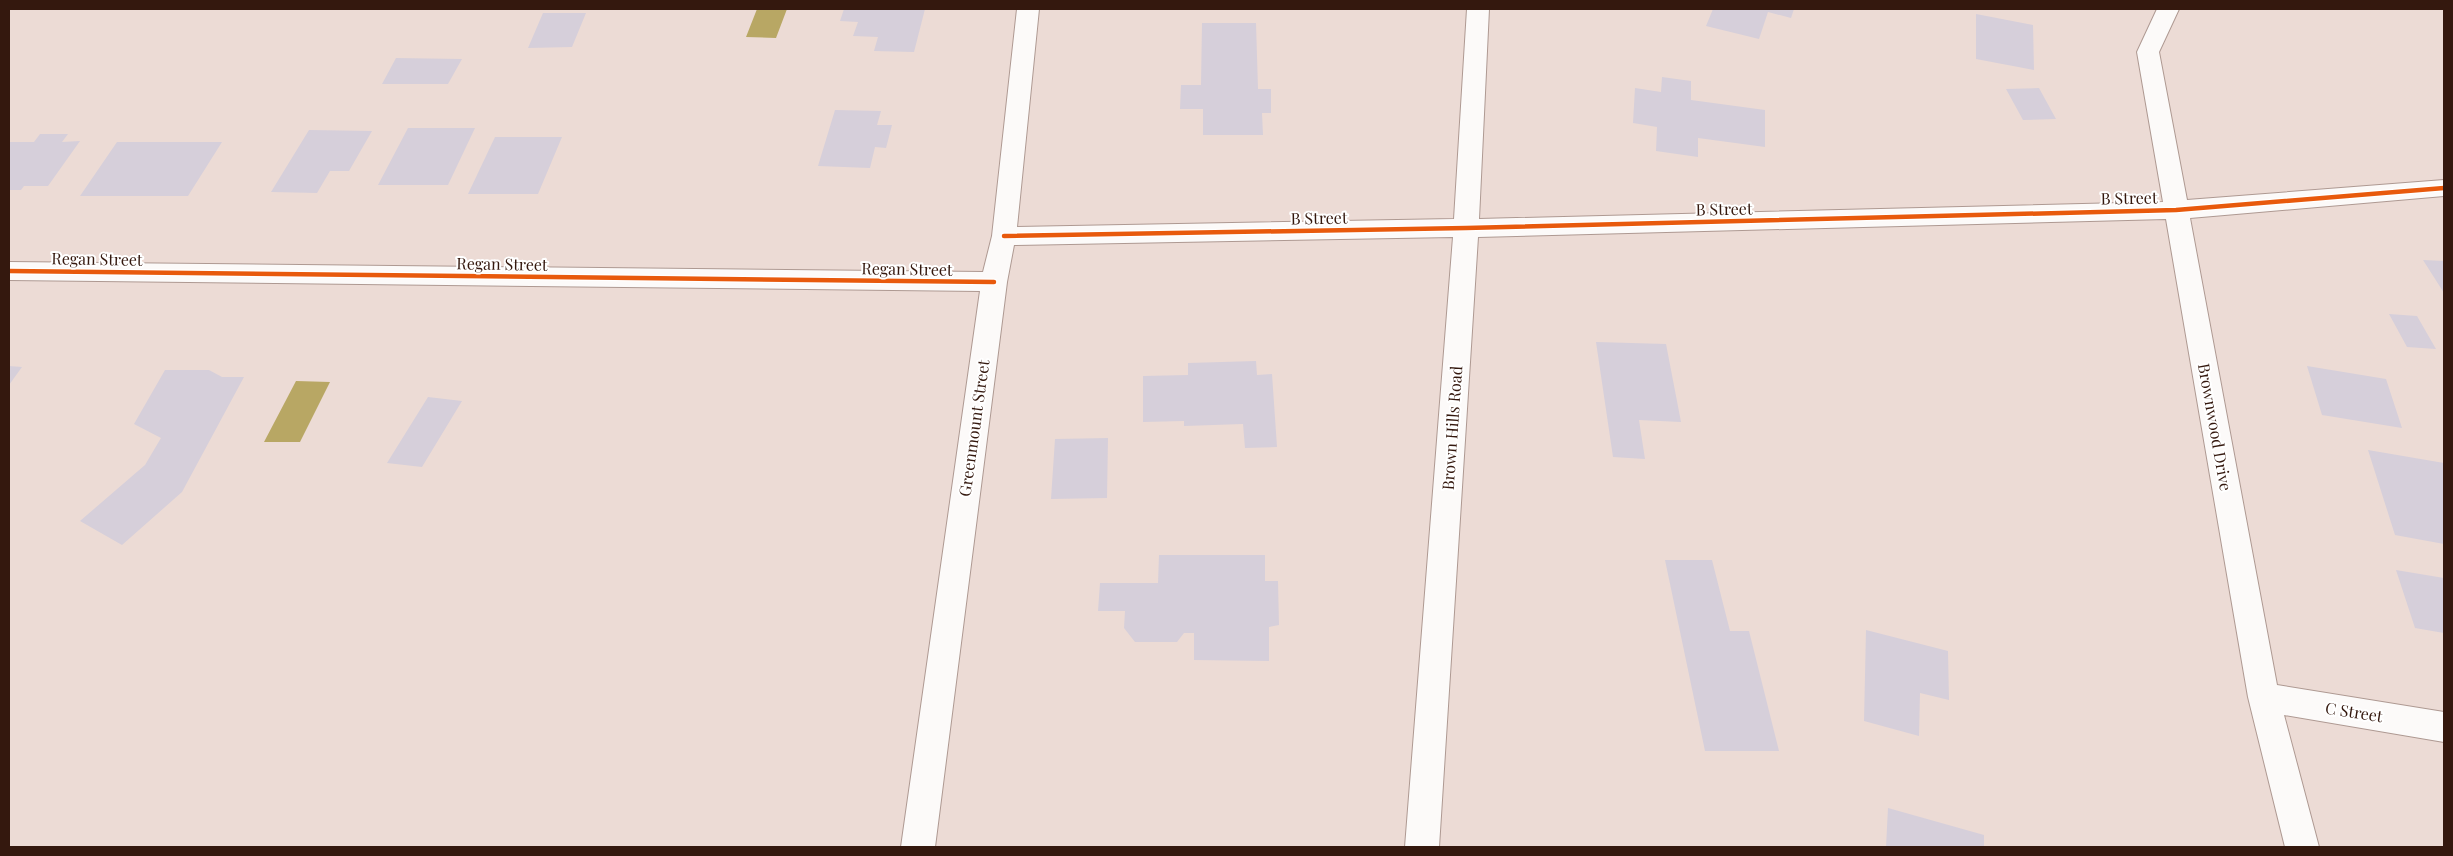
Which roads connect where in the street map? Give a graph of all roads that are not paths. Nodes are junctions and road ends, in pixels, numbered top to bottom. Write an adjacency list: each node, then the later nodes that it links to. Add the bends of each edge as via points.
1 (1028, 9): 7 (street, Greenmount Street)
2 (1478, 9): 6 (street, Brown Hills Road)
3 (2168, 9): 5 (street, Brownwood Drive, via 2148,52)
4 (2444, 188): 5 (street, B Street)
5 (2176, 210): 6 (street, B Street); 10 (street, Brownwood Drive)
6 (1466, 228): 7 (street, B Street); 13 (street, Brown Hills Road)
7 (1004, 236): 9 (street, Greenmount Street)
8 (9, 271): 9 (street, Regan Street)
9 (994, 282): 12 (street, Greenmount Street)
10 (2264, 697): 11 (street, C Street); 14 (street, Brownwood Drive)
11 (2444, 727)
12 (918, 847)
13 (1422, 847)
14 (2302, 847)

